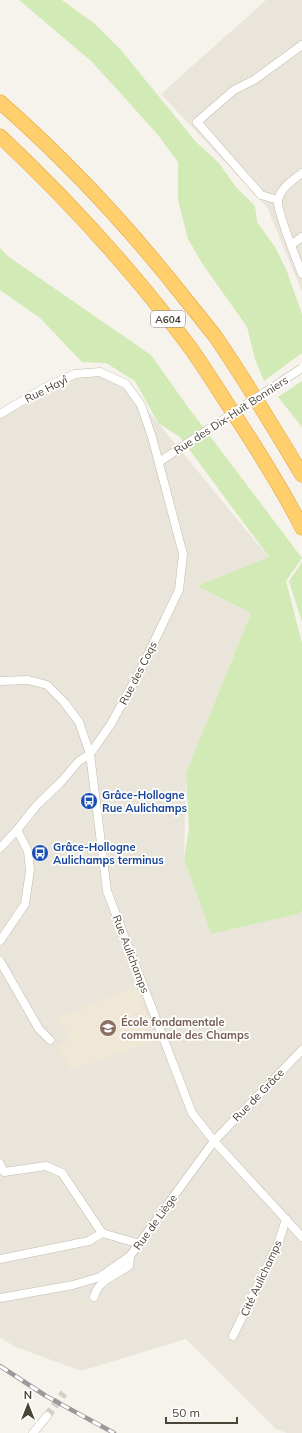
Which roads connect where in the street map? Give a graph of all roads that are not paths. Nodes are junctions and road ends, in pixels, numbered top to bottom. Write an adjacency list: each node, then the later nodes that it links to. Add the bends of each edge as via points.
1 (302, 45): 5 (street, via 254,80 234,90 197,122 261,195)
2 (0, 102): 12 (highway, A604, via 89,187 153,259 214,336)
3 (0, 136): 13 (highway, A604, via 71,205 133,274 192,351 246,433)
4 (302, 174): 5 (street, via 287,184)
5 (278, 200): 7 (street)
6 (302, 237): 7 (street)
7 (291, 245): 8 (street)
8 (302, 274)
9 (302, 368): 11 (street, Rue des Dix-Huit Bonniers, bridge)
10 (0, 414): 11 (street, Rue Hayî, via 44,388 75,374 100,372 126,384 141,405)
11 (159, 462): 15 (street, Rue des Coqs, via 183,554 179,590 141,669 111,724)
12 (302, 475)
13 (302, 528)
14 (0, 681): 15 (street, Rue Aulichamps, via 28,680 47,685 64,702 78,722)
15 (90, 754): 16 (street, Rue des Coqs, via 79,761 37,804); 22 (street, Rue Aulichamps, via 107,891 192,1113)
16 (17, 830): 17 (street, Rue des Coqs); 18 (street, via 28,851 30,870 26,904)
17 (0, 848)
18 (0, 941)
19 (0, 961): 20 (street, via 39,1029)
20 (50, 1040)
21 (302, 1050): 22 (street, Rue de Grâce)
22 (214, 1141): 25 (street); 28 (street, Rue de Liège)
23 (0, 1164): 24 (street)
24 (2, 1173): 26 (street, via 46,1166 62,1173)
25 (286, 1219): 27 (street); 33 (street, Cité Aulichamps, via 278,1244)
26 (102, 1233): 28 (street); 30 (street, via 89,1241)
27 (302, 1237)
28 (140, 1244): 29 (street, Rue de Liège)
29 (130, 1256): 31 (street, Rue de Liège, via 129,1266 102,1282); 32 (street, via 100,1276 73,1285)
30 (0, 1259)
31 (94, 1297)
32 (0, 1298)
33 (233, 1336)
34 (47, 1416): 35 (street)
35 (33, 1433)

